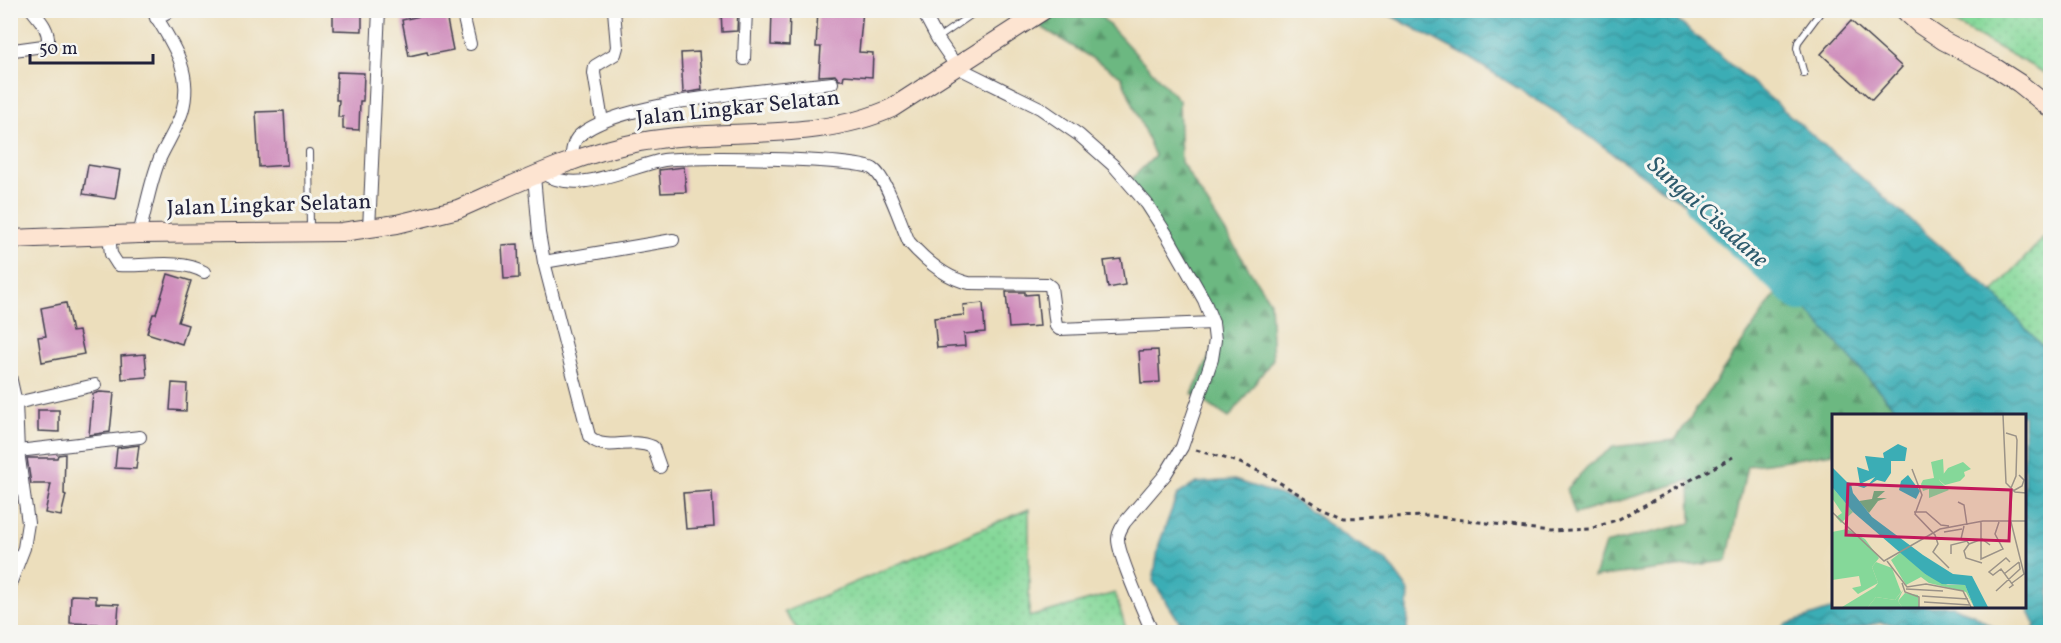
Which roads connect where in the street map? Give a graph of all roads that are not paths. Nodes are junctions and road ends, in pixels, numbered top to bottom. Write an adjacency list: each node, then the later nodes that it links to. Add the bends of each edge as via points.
1 (32, 10): 15 (street, via 42,22 48,42)
2 (172, 10): 12 (street)
3 (379, 10): 25 (street)
4 (462, 10): 14 (street)
5 (614, 10): 21 (street, via 615,54 595,66 594,74)
6 (746, 10): 16 (street)
7 (922, 10): 13 (street)
8 (978, 10): 13 (lane)
9 (1044, 10): 17 (main road, Jalan Lingkar Selatan)
10 (1822, 10): 18 (lane, via 1798,42)
11 (1904, 10): 20 (main road, via 1944,41 2019,83)
12 (154, 14): 27 (street, via 174,44 184,75 185,94 182,113 159,160)
13 (937, 38): 17 (street)
14 (470, 44)
15 (14, 50)
16 (744, 59)
17 (957, 67): 23 (main road, Jalan Lingkar Selatan, via 892,108 859,120 786,131 640,142); 33 (street, via 1040,108 1114,166 1147,204 1167,235)
18 (1804, 74)
19 (832, 83): 21 (street, via 670,103)
20 (2050, 108)
21 (602, 121): 23 (street, via 578,137)
22 (309, 153): 26 (lane)
23 (571, 160): 24 (main road, Jalan Lingkar Selatan)
24 (538, 174): 25 (main road, Jalan Lingkar Selatan, via 458,209); 31 (street, via 539,233); 33 (street, via 560,181 587,181 664,160 691,157 872,167 889,192 915,249 956,280 1047,284 1051,287 1059,329)
25 (369, 229): 26 (main road, Jalan Lingkar Selatan)
26 (310, 233): 27 (main road, Jalan Lingkar Selatan)
27 (139, 234): 28 (main road, Jalan Lingkar Selatan)
28 (109, 235): 29 (main road, Jalan Lingkar Selatan); 32 (street, via 111,254 118,265 184,265)
29 (10, 238)
30 (673, 240): 31 (street)
31 (544, 262): 39 (street, via 589,436 595,443 607,445 644,443 653,447)
32 (204, 272)
33 (1213, 323): 42 (street, via 1212,359 1182,447 1165,475 1120,530 1118,540)
34 (10, 376): 36 (street)
35 (95, 385): 36 (street)
36 (16, 403): 38 (street)
37 (140, 436): 38 (street)
38 (18, 451): 40 (street)
39 (660, 467)
40 (16, 488): 41 (street, via 27,523 24,548)
41 (10, 585)
42 (1152, 633)

